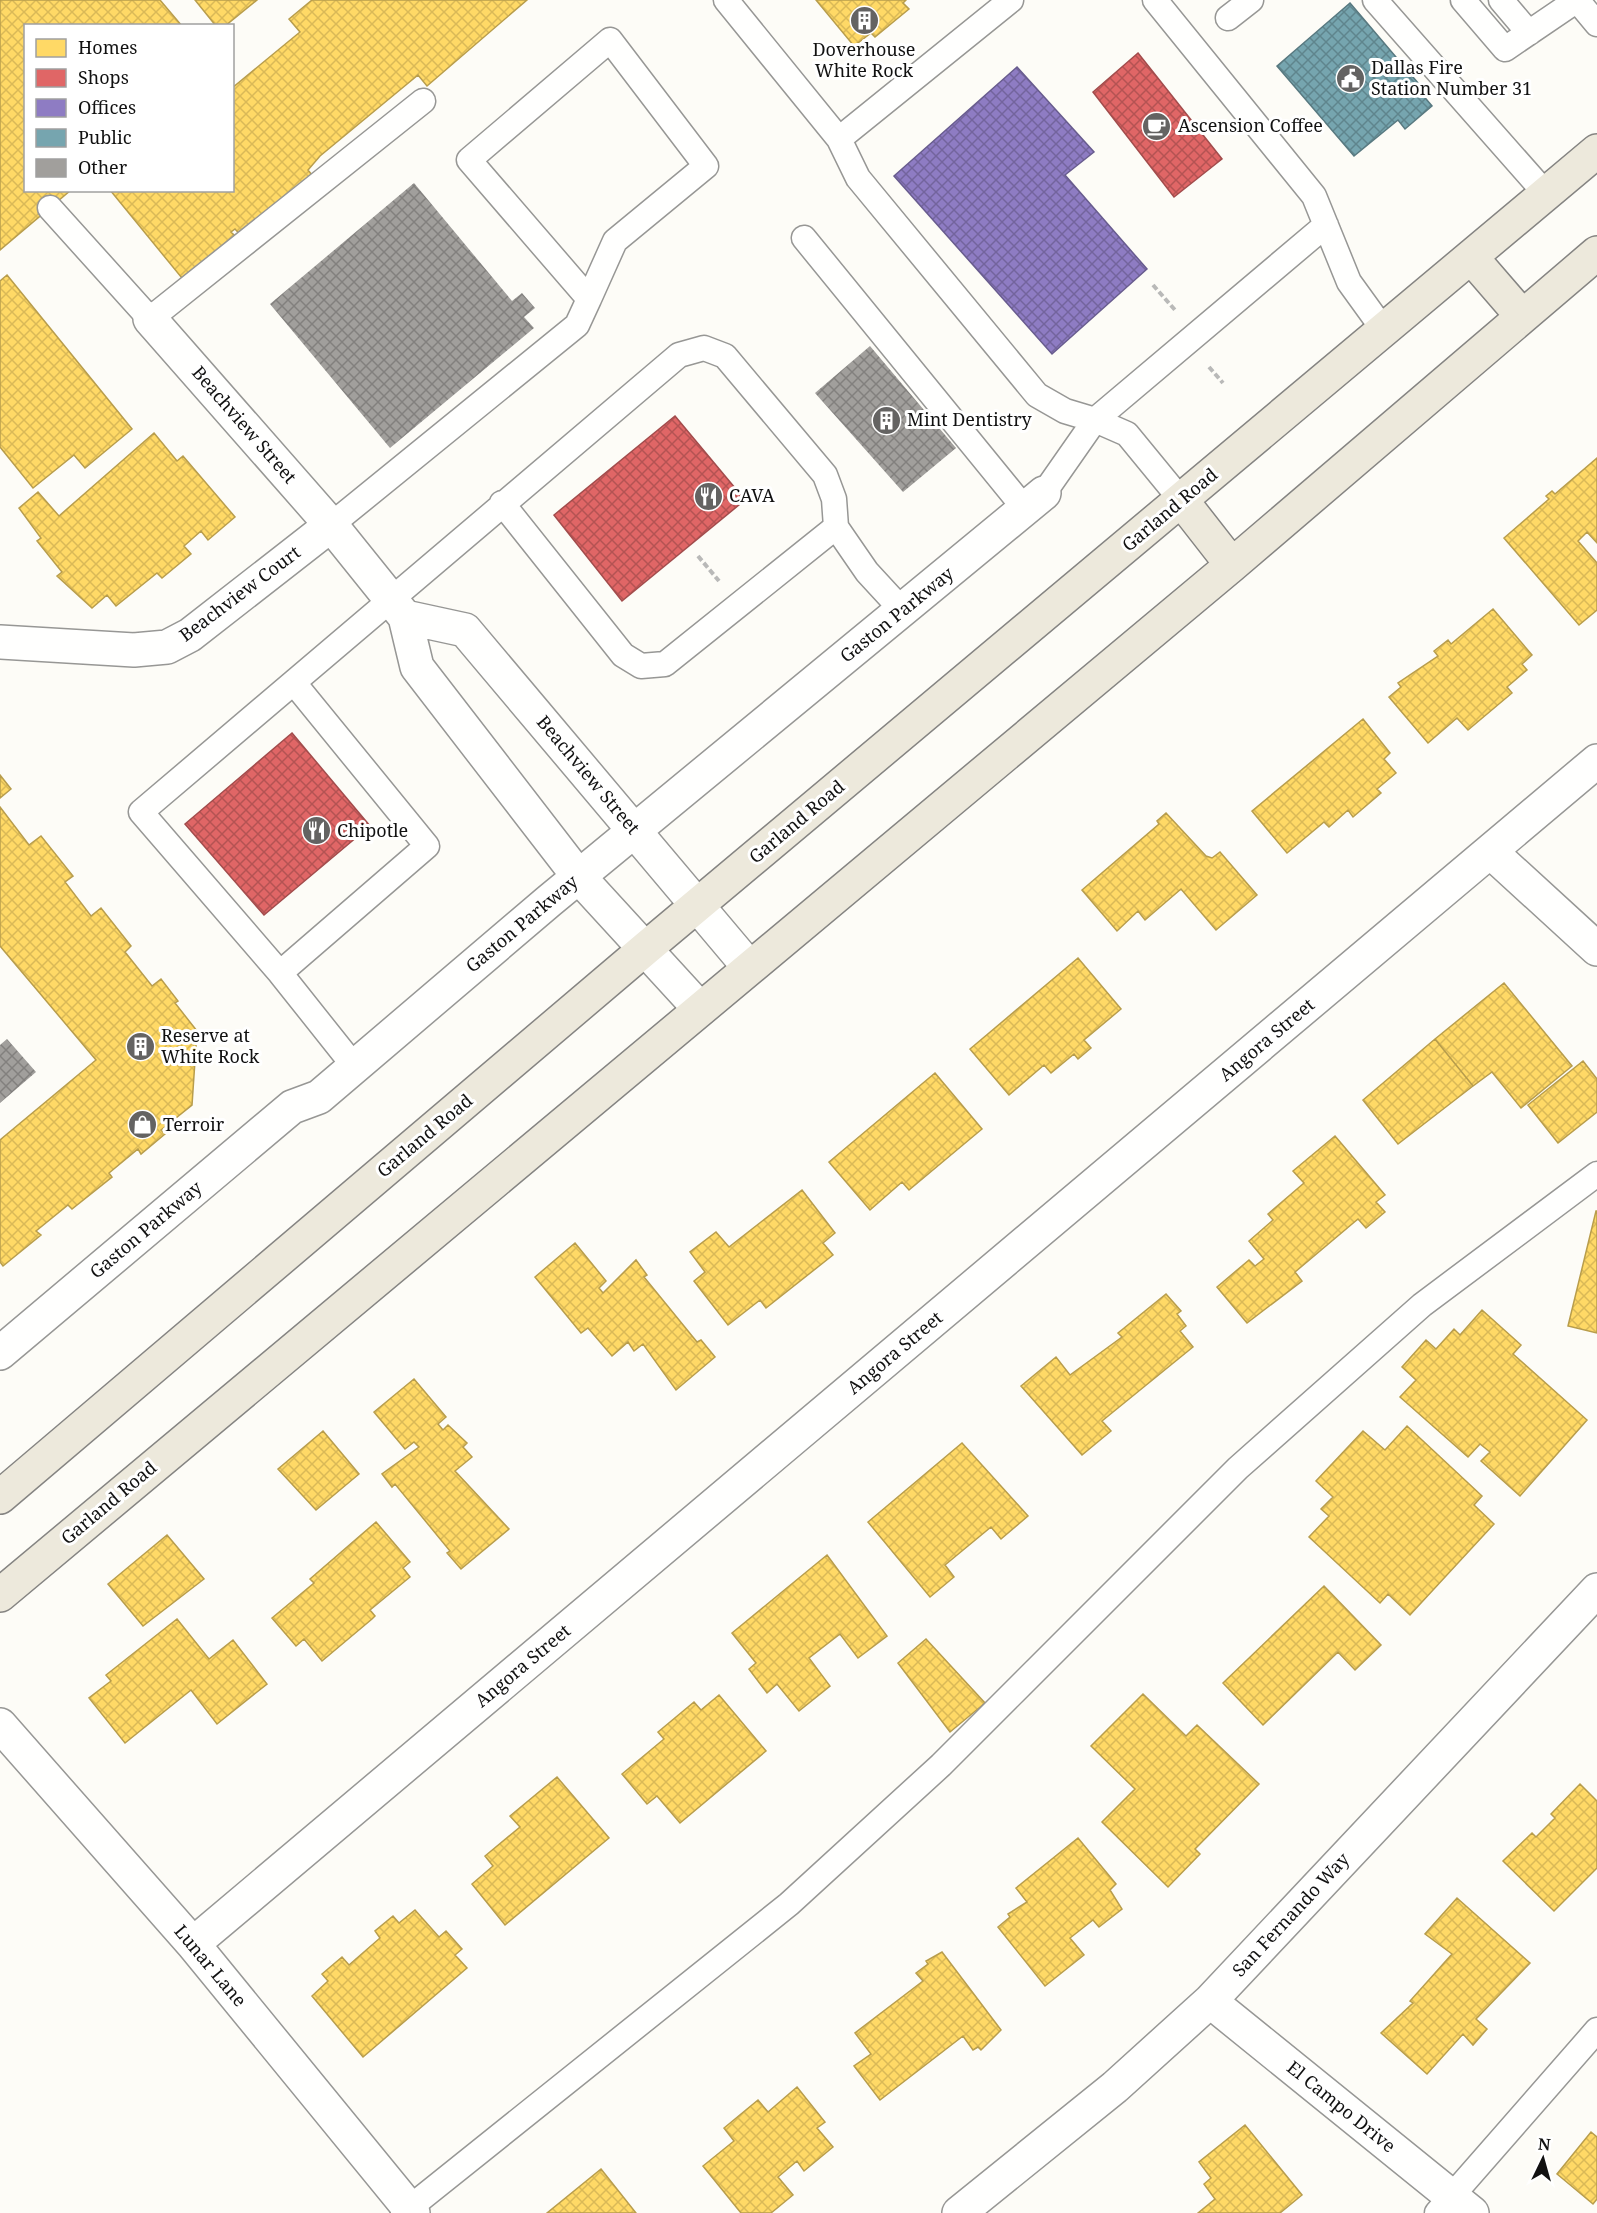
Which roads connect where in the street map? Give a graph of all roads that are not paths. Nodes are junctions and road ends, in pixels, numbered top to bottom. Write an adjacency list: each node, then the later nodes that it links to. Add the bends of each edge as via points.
1 (726, 0): 13 (lane)
2 (1011, 0): 13 (lane)
3 (1155, 0): 17 (lane, via 1314,196)
4 (1251, 0): 9 (lane)
5 (1375, 0): 15 (lane)
6 (1463, 0): 11 (lane, via 1506,49)
7 (1501, 0): 11 (lane)
8 (1577, 0): 10 (lane); 11 (lane)
9 (1228, 18)
10 (1597, 24)
11 (1529, 33)
12 (423, 101): 23 (lane)
13 (839, 138): 25 (lane, via 858,178 1037,395 1065,411)
14 (1597, 151): 15 (main road, Garland Road)
15 (1546, 194): 20 (main road, Garland Road)
16 (50, 208): 23 (lane)
17 (1326, 225): 24 (lane, via 1349,282); 25 (lane)
18 (804, 238): 26 (lane)
19 (1597, 253): 22 (main road, Garland Road)
20 (1471, 257): 22 (main road); 24 (main road, Garland Road)
21 (588, 299): 21 (lane, via 469,160 610,40 706,166 615,241); 29 (lane, via 577,325)
22 (1522, 316): 31 (main road, Garland Road)
23 (150, 318): 29 (street, Beachview Street)
24 (1383, 329): 27 (main road, Garland Road)
25 (1095, 420): 26 (lane); 27 (lane, via 1127,434)
26 (1034, 501): 33 (street, Gaston Parkway)
27 (1182, 501): 31 (main road); 40 (main road, Garland Road)
28 (502, 503): 30 (lane, via 623,655 641,666 665,664); 30 (lane, via 679,355 704,348 725,356 825,475 834,499); 32 (lane)
29 (331, 525): 32 (street, Beachview Street); 34 (street, Beachview Court, via 190,635 167,647 134,650)
30 (836, 527): 33 (lane, via 867,572)
31 (1232, 565): 43 (main road, Garland Road)
32 (398, 609): 35 (lane); 37 (street, Beachview Street, via 465,630); 39 (street, Beachview Street, via 417,667)
33 (902, 610): 37 (street, Gaston Parkway)
34 (0, 642)
35 (294, 683): 44 (lane, via 427,846); 44 (lane, via 141,812)
36 (1597, 761): 38 (street, Angora Street)
37 (635, 830): 39 (street, Gaston Parkway); 40 (street, Beachview Street)
38 (1491, 852): 42 (street); 53 (street, Angora Street)
39 (579, 877): 41 (street, Beachview Street); 46 (street, Gaston Parkway)
40 (698, 905): 41 (main road, Garland Road); 43 (street, Beachview Street)
41 (645, 949): 45 (street, Beachview Street); 49 (main road, Garland Road)
42 (1597, 949)
43 (749, 967): 45 (main road, Garland Road)
44 (280, 973): 46 (lane)
45 (700, 1009): 51 (main road, Garland Road)
46 (354, 1066): 48 (street, Gaston Parkway, via 319,1097 292,1107)
47 (1597, 1174): 57 (lane, via 1422,1305 1238,1468 941,1765 789,1904)
48 (0, 1353)
49 (0, 1497)
50 (1597, 1590): 54 (street, San Fernando Way)
51 (0, 1595)
52 (0, 1725): 53 (street, Lunar Lane)
53 (193, 1944): 57 (street, Lunar Lane)
54 (1210, 2001): 56 (street, El Campo Drive); 58 (street, San Fernando Way, via 1115,2087)
55 (1597, 2030): 56 (lane)
56 (1454, 2208)
57 (408, 2211)
58 (959, 2213)

